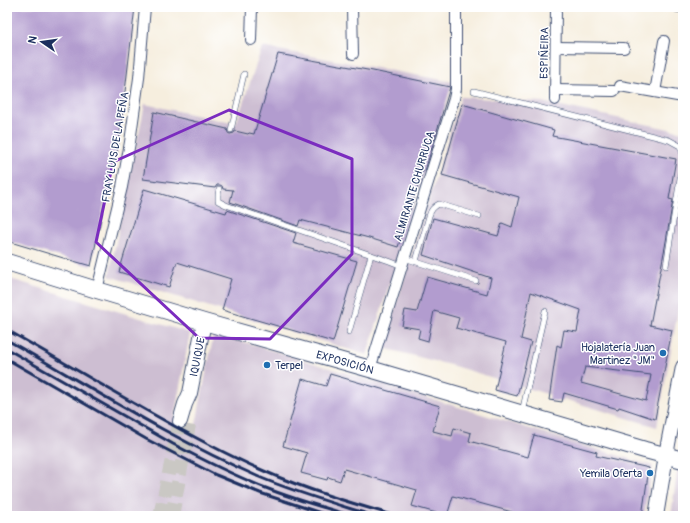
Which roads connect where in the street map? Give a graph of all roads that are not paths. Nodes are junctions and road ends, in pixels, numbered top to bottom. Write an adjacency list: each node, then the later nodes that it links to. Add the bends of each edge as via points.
1 (145, 7): 28 (street, FRAY LUIS DE LA PEÑA, via 130,142)
2 (252, 7): 8 (street)
3 (352, 7): 12 (street)
4 (456, 7): 25 (street, ALMIRANTE CHURRUCA, via 454,99)
5 (556, 7): 10 (street, ESPIÑEIRA)
6 (678, 7): 7 (street)
7 (683, 7)
8 (252, 40)
9 (664, 41): 15 (street)
10 (556, 47): 11 (street); 15 (street, ESPIÑEIRA, via 555,95 617,89)
11 (624, 48)
12 (353, 54)
13 (244, 74): 17 (lane)
14 (474, 91): 18 (lane, via 669,140 680,146)
15 (655, 92): 16 (street)
16 (683, 97)
17 (231, 130)
18 (683, 154)
19 (683, 169): 26 (lane)
20 (219, 189): 22 (lane, via 218,201 226,205)
21 (479, 216): 23 (lane, via 439,204 433,207)
22 (370, 255): 25 (lane); 31 (lane)
23 (416, 261): 25 (lane); 27 (lane)
24 (7, 262): 28 (main road, EXPOSICIÓN)
25 (403, 262): 33 (street, ALMIRANTE CHURRUCA)
26 (666, 266)
27 (476, 281)
28 (97, 290): 30 (main road, EXPOSICIÓN)
29 (545, 311): 34 (lane)
30 (204, 322): 33 (main road, EXPOSICIÓN); 35 (main road, IQUIQUE, via 190,393 191,409)
31 (349, 332)
32 (683, 367): 36 (main road)
33 (370, 369): 34 (main road, EXPOSICIÓN)
34 (522, 413): 36 (main road, EXPOSICIÓN)
35 (185, 423)
36 (666, 455): 37 (main road, EXPOSICIÓN); 38 (main road)
37 (683, 460)
38 (656, 516)

